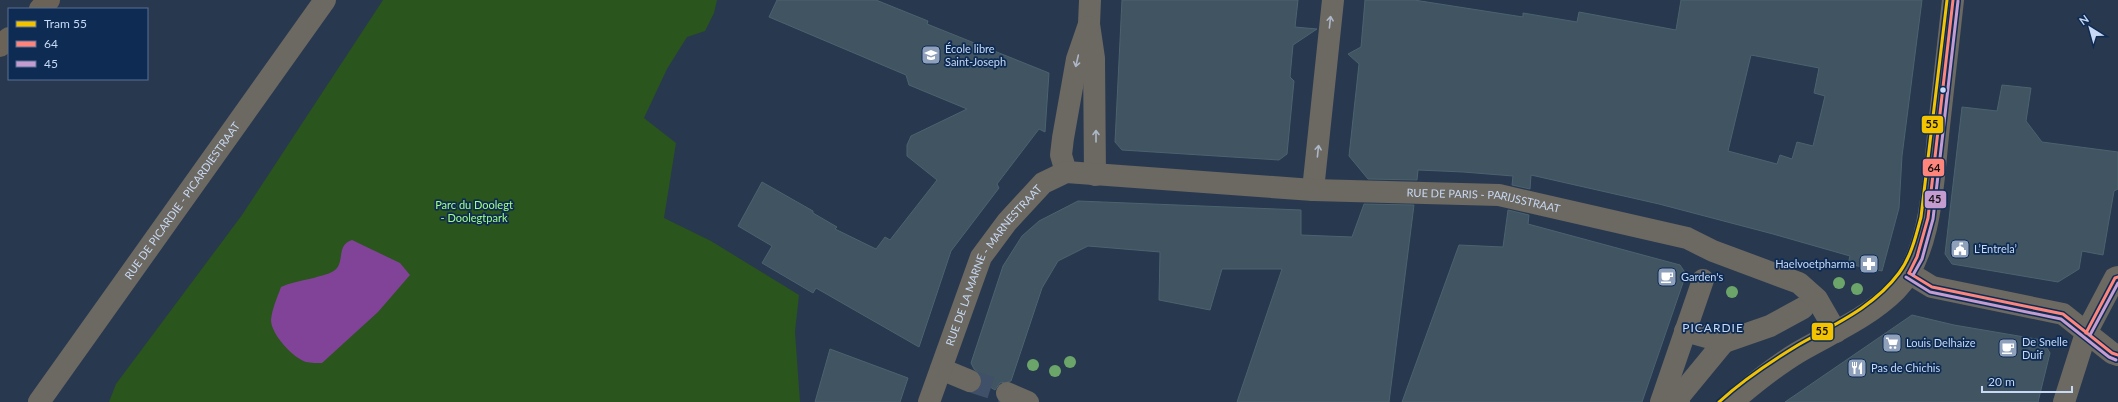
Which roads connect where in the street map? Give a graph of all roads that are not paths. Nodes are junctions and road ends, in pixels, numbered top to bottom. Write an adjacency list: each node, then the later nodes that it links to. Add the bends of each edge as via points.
1 (49, 0): 6 (main road)
2 (325, 0): 25 (street, RUE DE PICARDIE - PICARDIESTRAAT)
3 (1090, 0): 7 (street)
4 (1332, 0): 12 (street, one-way to 4)
5 (1953, 0): 13 (street, via 1928,218 1917,257)
6 (41, 8)
7 (1089, 24): 10 (street, one-way to 10, via 1077,59 1063,138 1061,155); 11 (street, one-way to 7, via 1094,58)
8 (8, 39): 9 (main road)
9 (0, 46)
10 (1066, 172): 11 (street); 22 (street, RUE DE LA MARNE - MARNESTRAAT, via 1043,184 1007,222 981,257)
11 (1095, 175): 12 (street, RUE DE PARIS - PARIJSSTRAAT)
12 (1313, 190): 18 (street, RUE DE PARIS - PARIJSSTRAAT, via 1499,195 1687,238 1714,252 1799,283 1817,299)
13 (1909, 273): 18 (street, via 1897,289 1880,304); 19 (street, via 1932,287 2063,314)
14 (2118, 277): 19 (street, via 2115,278)
15 (1703, 280): 17 (street)
16 (1803, 308): 20 (street, via 1782,325)
17 (1685, 331): 20 (street); 28 (street)
18 (1836, 332): 30 (street, via 1795,354)
19 (2086, 333): 21 (street); 31 (street)
20 (1724, 342): 29 (street, via 1677,399)
21 (2118, 355)
22 (941, 369): 23 (street); 26 (street, RUE DE LA MARNE - MARNESTRAAT)
23 (970, 381)
24 (1007, 394): 27 (street)
25 (39, 402)
26 (929, 402)
27 (1028, 402)
28 (1661, 402)
29 (1679, 402)
30 (1732, 402)
31 (2064, 402)

